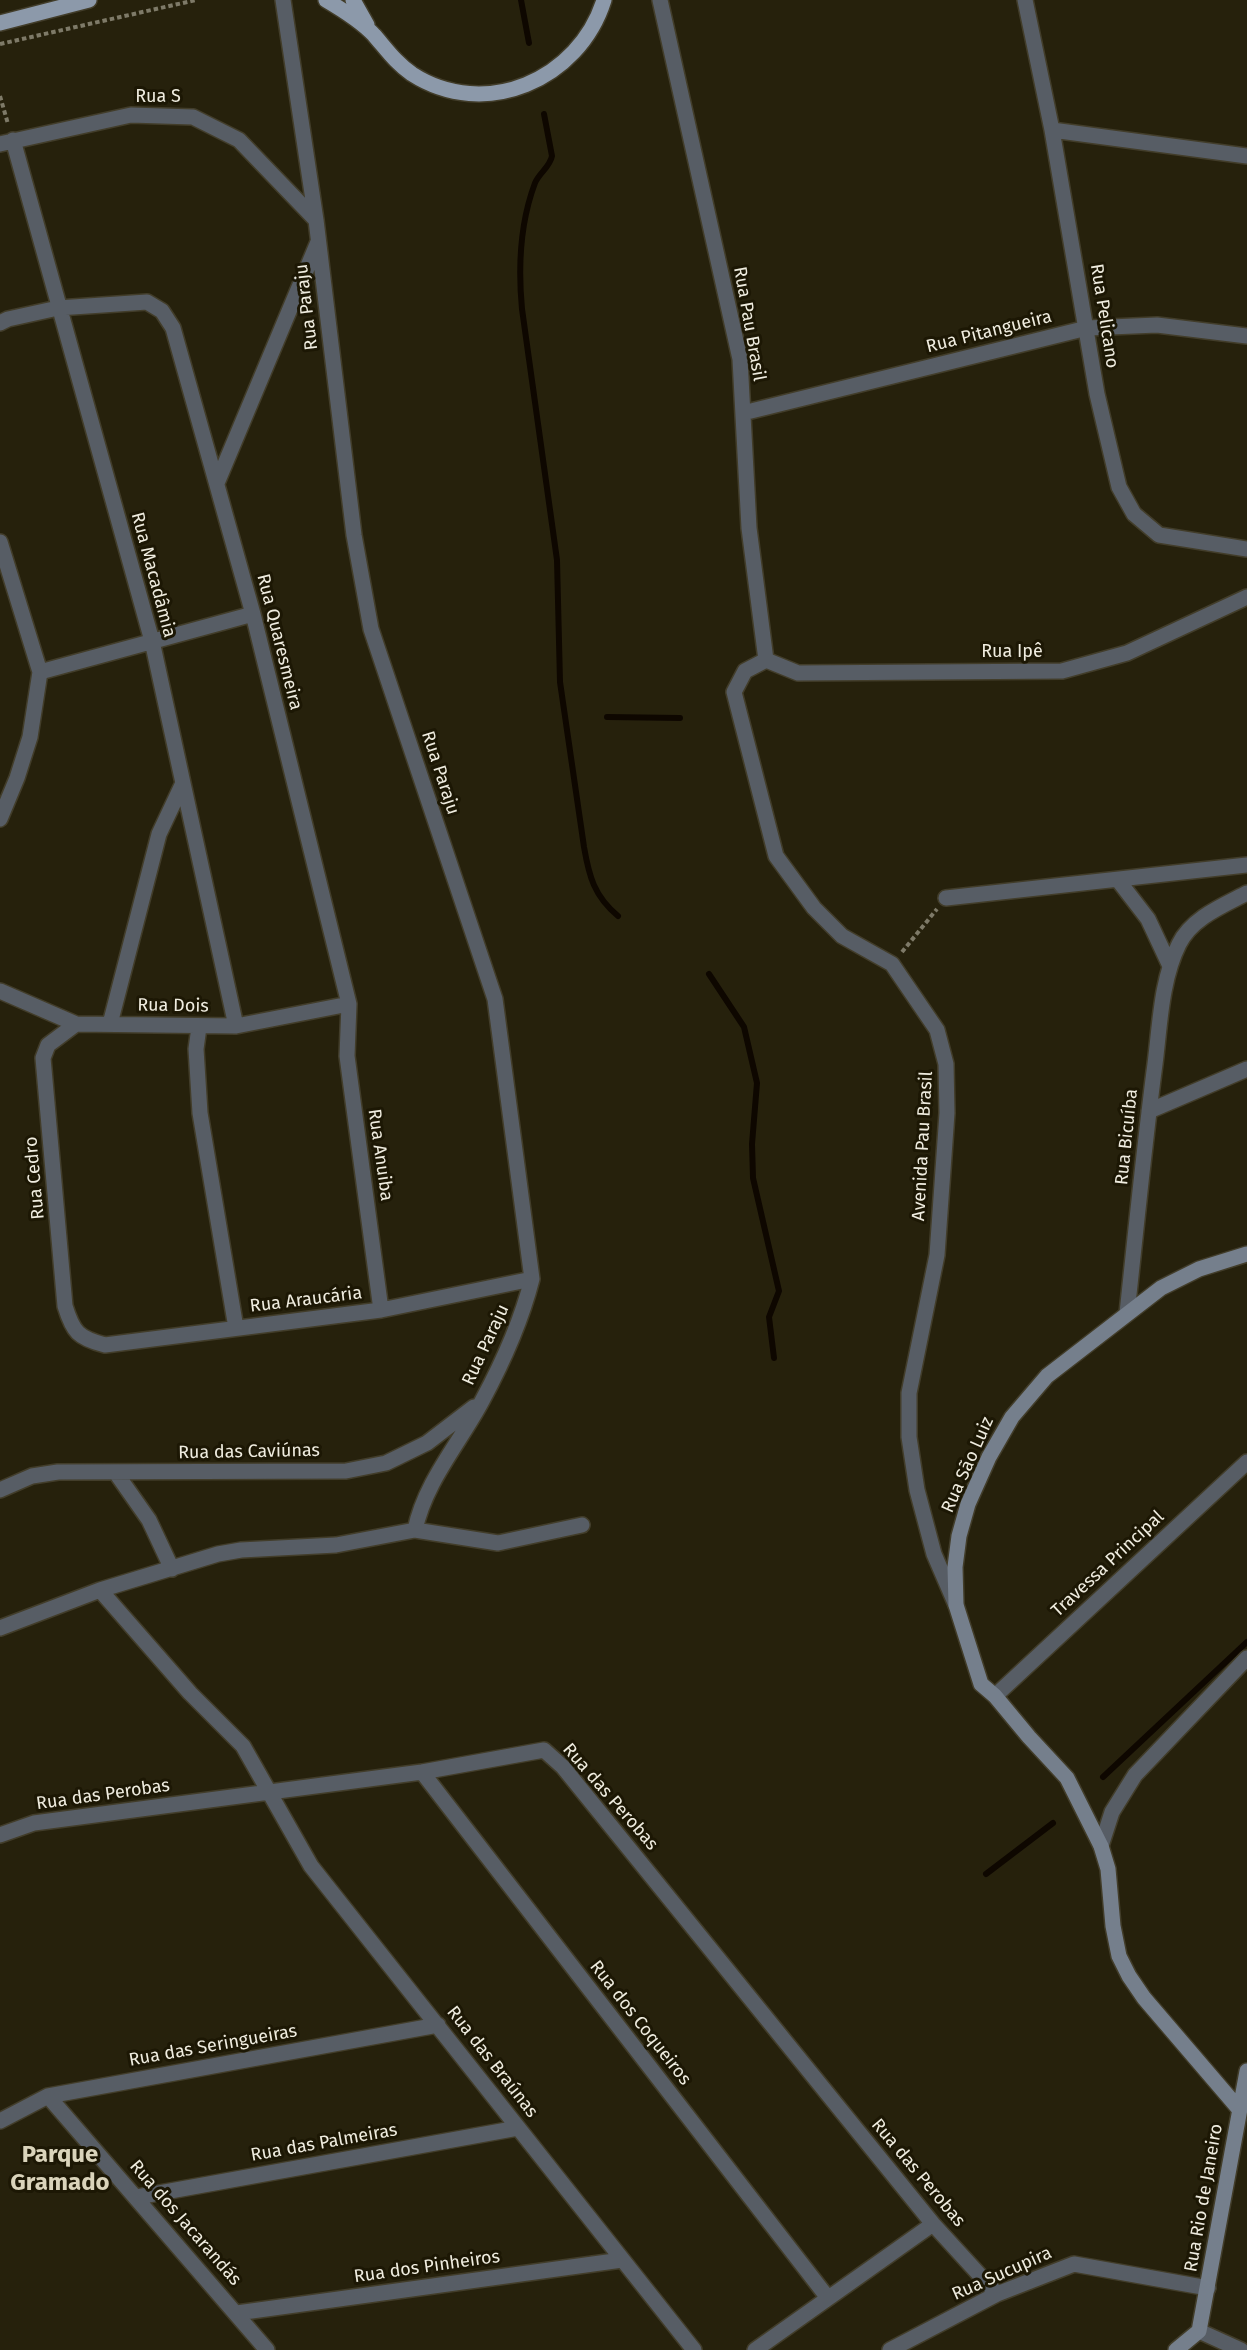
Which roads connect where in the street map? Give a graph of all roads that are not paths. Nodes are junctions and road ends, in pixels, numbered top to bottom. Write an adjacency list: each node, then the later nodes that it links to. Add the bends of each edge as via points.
1 (89, 0): 8 (main road)
2 (283, 0): 13 (street, Rua Paraju)
3 (326, 0): 9 (main road)
4 (353, 0): 9 (main road)
5 (604, 0): 9 (main road, via 591,30 567,60 535,82 498,93 463,92 429,83 400,65)
6 (660, 0): 19 (street, Rua Pau Brasil, via 740,360)
7 (1026, 0): 10 (street, Rua Pelicano)
8 (0, 23)
9 (374, 35)
10 (1052, 130): 12 (street); 17 (street, Rua Pelicano)
11 (6, 142): 13 (street, Rua S, via 131,115 193,117 240,140); 15 (street, Rua Macadâmia)
12 (1247, 156)
13 (316, 220): 14 (street, Rua Paraju)
14 (318, 242): 20 (street); 44 (street, Rua Paraju, via 354,535 371,629 495,999)
15 (58, 308): 16 (street); 20 (street, Rua Quaresmeira, via 147,302 162,311 172,328); 25 (street, Rua Macadâmia)
16 (0, 323)
17 (1087, 328): 18 (street, Rua Pitangueira, via 1157,325); 19 (street, Rua Pitangueira); 22 (street, Rua Pelicano, via 1109,450 1119,487 1134,514 1159,535)
18 (1247, 336)
19 (743, 413): 26 (street, Rua Pau Brasil, via 748,519)
20 (217, 483): 24 (street, Rua Quaresmeira)
21 (0, 542): 27 (street)
22 (1247, 549)
23 (1247, 597): 26 (street, Rua Ipê, via 1126,653 1062,671 798,673)
24 (253, 614): 25 (street); 36 (street, Rua Quaresmeira)
25 (152, 641): 27 (street); 28 (street, Rua Macadâmia)
26 (766, 660): 57 (street, Avenida Pau Brasil, via 745,671 734,692 776,856 814,908 842,936 892,964 937,1030 946,1064 947,1113 937,1254 909,1393 909,1437 917,1490 934,1554)
27 (40, 672): 29 (street, via 30,736)
28 (183, 783): 38 (street, via 159,834); 39 (street, Rua Macadâmia)
29 (0, 819)
30 (1247, 865): 31 (street)
31 (1118, 880): 33 (street); 34 (street, via 1148,919)
32 (1247, 893): 34 (street, Rua Bicuíba, via 1211,911 1190,928)
33 (946, 898)
34 (1170, 966): 42 (street, Rua Bicuíba)
35 (0, 992): 37 (street, Rua Dois)
36 (349, 1004): 39 (street, Rua Dois); 45 (street, Rua Anuiba, via 347,1056)
37 (76, 1024): 38 (street, Rua Dois); 48 (street, Rua Cedro, via 48,1045 43,1058 65,1306 71,1325)
38 (110, 1024): 40 (street, Rua Dois)
39 (236, 1026): 40 (street, Rua Dois)
40 (198, 1027): 47 (street, via 200,1113)
41 (1247, 1069): 42 (street)
42 (1149, 1111): 46 (street, Rua Bicuíba)
43 (1247, 1254): 46 (street, Rua São Luiz, via 1199,1269 1161,1288)
44 (532, 1279): 45 (street, Rua Araucária); 49 (street, Rua Paraju, via 523,1314)
45 (381, 1310): 47 (street, Rua Araucária)
46 (1127, 1313): 57 (street, Rua São Luiz, via 1047,1376 1012,1417 968,1504 955,1567)
47 (236, 1328): 48 (street, Rua Araucária, via 105,1345)
48 (84, 1339)
49 (482, 1401): 51 (street, Rua das Caviúnas, via 427,1443 387,1463 346,1471); 54 (street, Rua Paraju, via 428,1490 420,1506)
50 (1247, 1462): 60 (street, Travessa Principal)
51 (116, 1473): 52 (street, Rua das Caviúnas, via 58,1472 32,1476); 55 (street, via 149,1520)
52 (0, 1490)
53 (582, 1525): 54 (street, via 498,1543)
54 (416, 1530): 55 (street, via 336,1545 241,1550)
55 (172, 1569): 56 (street)
56 (100, 1590): 58 (street); 62 (street, Rua das Braúnas, via 190,1693 243,1746)
57 (956, 1605): 60 (street, Rua São Luiz, via 981,1684)
58 (0, 1628)
59 (1247, 1658): 64 (street, via 1136,1775 1112,1812)
60 (995, 1696): 64 (street, Rua São Luiz, via 1067,1778)
61 (422, 1772): 62 (street, Rua das Perobas); 72 (street, Rua das Perobas, via 544,1750 563,1767); 76 (street, Rua dos Coqueiros)
62 (268, 1792): 63 (street, Rua das Perobas, via 34,1823); 65 (street, Rua das Braúnas, via 311,1866)
63 (0, 1834)
64 (1101, 1846): 68 (street, Rua São Luiz, via 1119,1956 1128,1976)
65 (438, 2025): 67 (street, Rua das Seringueiras); 70 (street, Rua das Braúnas)
66 (1247, 2072): 68 (street, Rua Rio de Janeiro)
67 (48, 2096): 69 (street, Rua das Seringueiras); 71 (street, Rua dos Jacarandás)
68 (1239, 2109): 74 (street, Rua Rio de Janeiro)
69 (0, 2121)
70 (518, 2128): 71 (street, Rua das Palmeiras); 73 (street, Rua das Braúnas)
71 (137, 2197): 77 (street, Rua dos Jacarandás)
72 (933, 2224): 75 (street, Rua das Perobas); 76 (street)
73 (622, 2260): 77 (street, Rua dos Pinheiros); 80 (street, Rua das Braúnas)
74 (1208, 2288): 75 (street, Rua Sucupira, via 1074,2264); 78 (street, Rua Rio de Janeiro)
75 (997, 2294): 82 (street, Rua Sucupira)
76 (828, 2298): 81 (street)
77 (237, 2313): 79 (street, Rua dos Jacarandás)
78 (1199, 2331): 83 (street); 84 (street)
79 (267, 2350)
80 (694, 2350)
81 (755, 2350)
82 (890, 2350)
83 (1176, 2350)
84 (1240, 2350)

